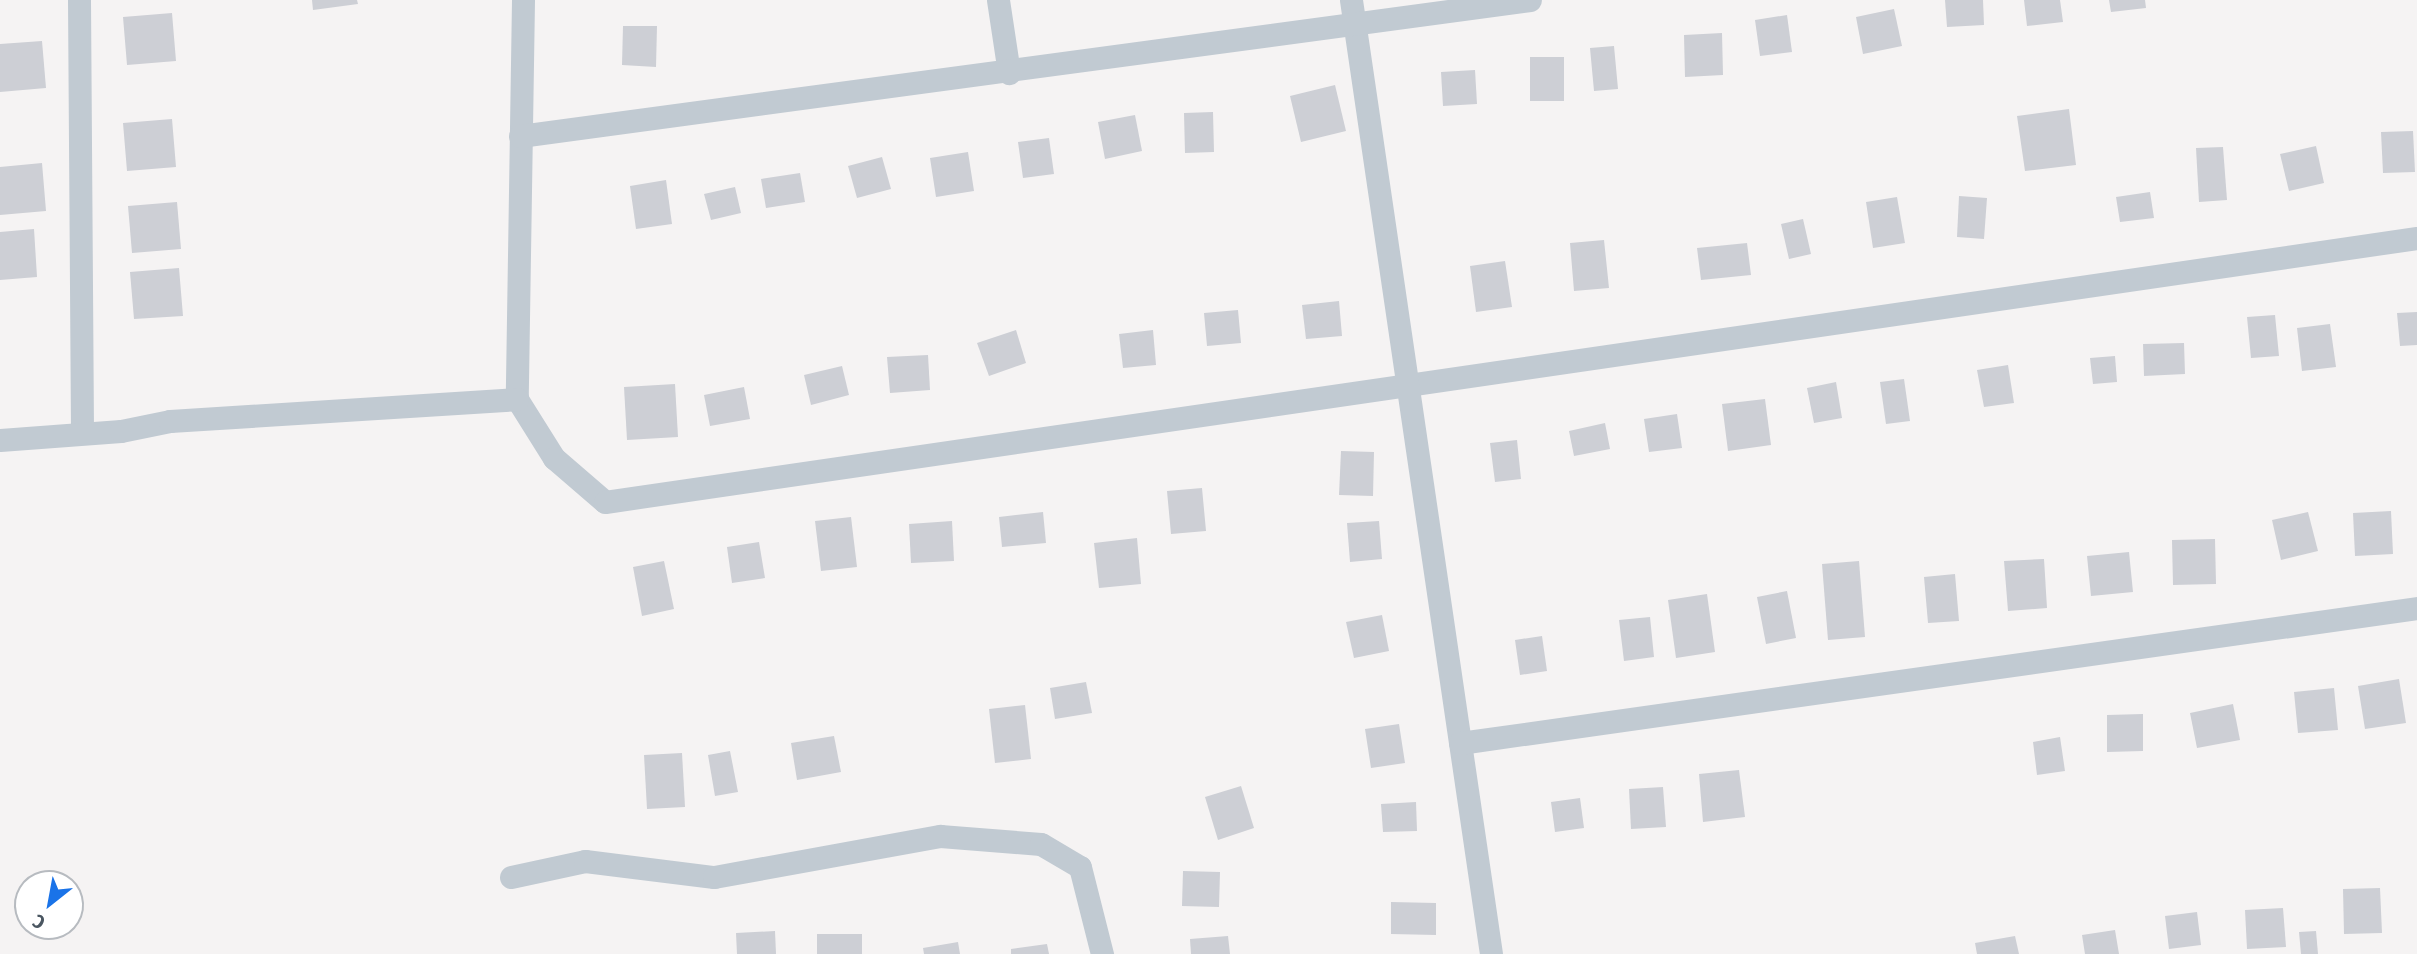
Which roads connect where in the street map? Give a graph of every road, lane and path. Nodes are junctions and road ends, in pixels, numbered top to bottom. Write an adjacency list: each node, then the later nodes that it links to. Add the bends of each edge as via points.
1 (79, 0): 12 (street)
2 (523, 0): 8 (street)
3 (998, 0): 7 (street)
4 (1351, 0): 6 (street)
5 (1530, 0): 6 (street)
6 (1355, 28): 7 (street); 10 (street)
7 (1009, 73): 8 (street)
8 (520, 136): 11 (street)
9 (2417, 238): 10 (street)
10 (1408, 385): 11 (street, via 605,502 554,458); 15 (street)
11 (517, 399): 12 (street)
12 (82, 432): 13 (street)
13 (0, 440)
14 (2417, 608): 15 (street)
15 (1460, 743): 18 (street)
16 (511, 877): 17 (street, via 585,861 714,877 940,836 1041,844 1080,867)
17 (1102, 954)
18 (1491, 954)

